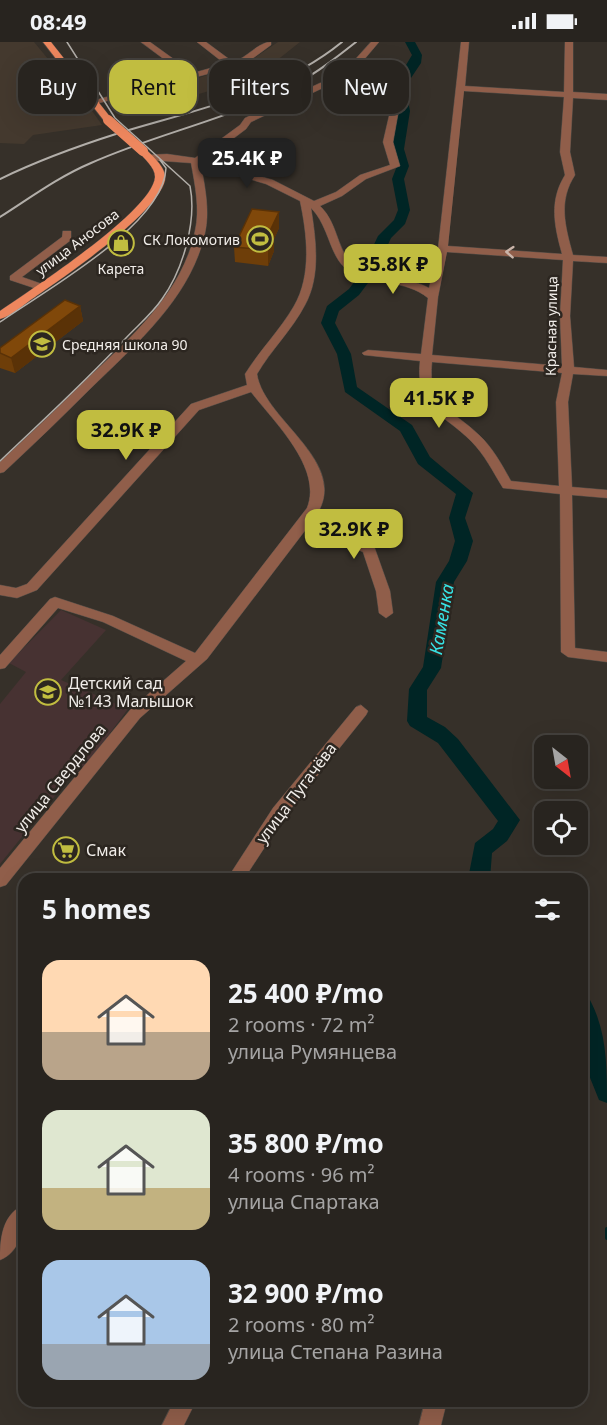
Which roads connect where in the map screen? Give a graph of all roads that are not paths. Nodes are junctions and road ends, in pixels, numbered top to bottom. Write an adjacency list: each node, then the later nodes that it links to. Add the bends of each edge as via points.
1 (47, 42): 8 (main road, улица Аносова)
2 (145, 42): 9 (street)
3 (201, 42): 10 (street)
4 (267, 42): 11 (street)
5 (375, 42): 12 (street)
6 (465, 42): 14 (street)
7 (569, 42): 15 (street, Красная улица)
8 (61, 60)
9 (170, 60)
10 (225, 60)
11 (246, 60)
12 (359, 60)
13 (323, 85): 20 (street, via 248,120)
14 (459, 88): 15 (street); 23 (street)
15 (568, 93): 16 (street); 24 (street, Красная улица, via 565,152 570,176 561,189 558,204)
16 (607, 97)
17 (97, 106): 19 (main road, улица Аносова, bridge)
18 (394, 114): 21 (street, via 388,142 395,166 363,177 339,194)
19 (146, 154): 20 (street); 28 (main road, улица Аносова, via 159,170 160,180 147,202 115,233)
20 (196, 162): 21 (street, via 280,186); 36 (street, via 202,216 200,235 166,303 127,347)
21 (309, 201): 27 (street, via 326,217 342,257 355,270); 35 (street, via 309,278 305,295 257,362 251,374)
22 (67, 233): 28 (street, via 67,238 14,278)
23 (443, 249): 24 (street, one-way to 23); 26 (street)
24 (568, 257): 25 (street); 33 (street, Красная улица)
25 (607, 260)
26 (437, 275): 27 (street); 29 (street)
27 (411, 283): 29 (street)
28 (41, 287): 30 (main road, улица Аносова)
29 (433, 297): 32 (street)
30 (0, 316)
31 (368, 353): 32 (street)
32 (427, 357): 33 (street); 37 (street, via 424,379 431,401 489,453 507,485)
33 (568, 370): 34 (street); 37 (street, Красная улица, via 562,402)
34 (607, 373)
35 (253, 387): 39 (street, улица Свердлова, via 310,464 317,481 318,497); 40 (street, via 195,407 32,587 17,593)
36 (0, 469)
37 (566, 490): 38 (street); 42 (street, Красная улица, via 568,652)
38 (607, 494)
39 (305, 522): 41 (street, via 369,549); 43 (street, улица Свердлова)
40 (0, 590)
41 (386, 613)
42 (607, 657)
43 (197, 660): 44 (street, via 108,619 56,602); 47 (street, улица Свердлова, via 135,714)
44 (0, 664)
45 (361, 711): 46 (street, улица Пугачёва, via 279,812)
46 (239, 873)
47 (0, 880)
48 (18, 1224): 49 (street)
49 (0, 1251)
50 (182, 1407): 52 (street)
51 (434, 1407): 53 (street)
52 (173, 1425)
53 (430, 1425)

